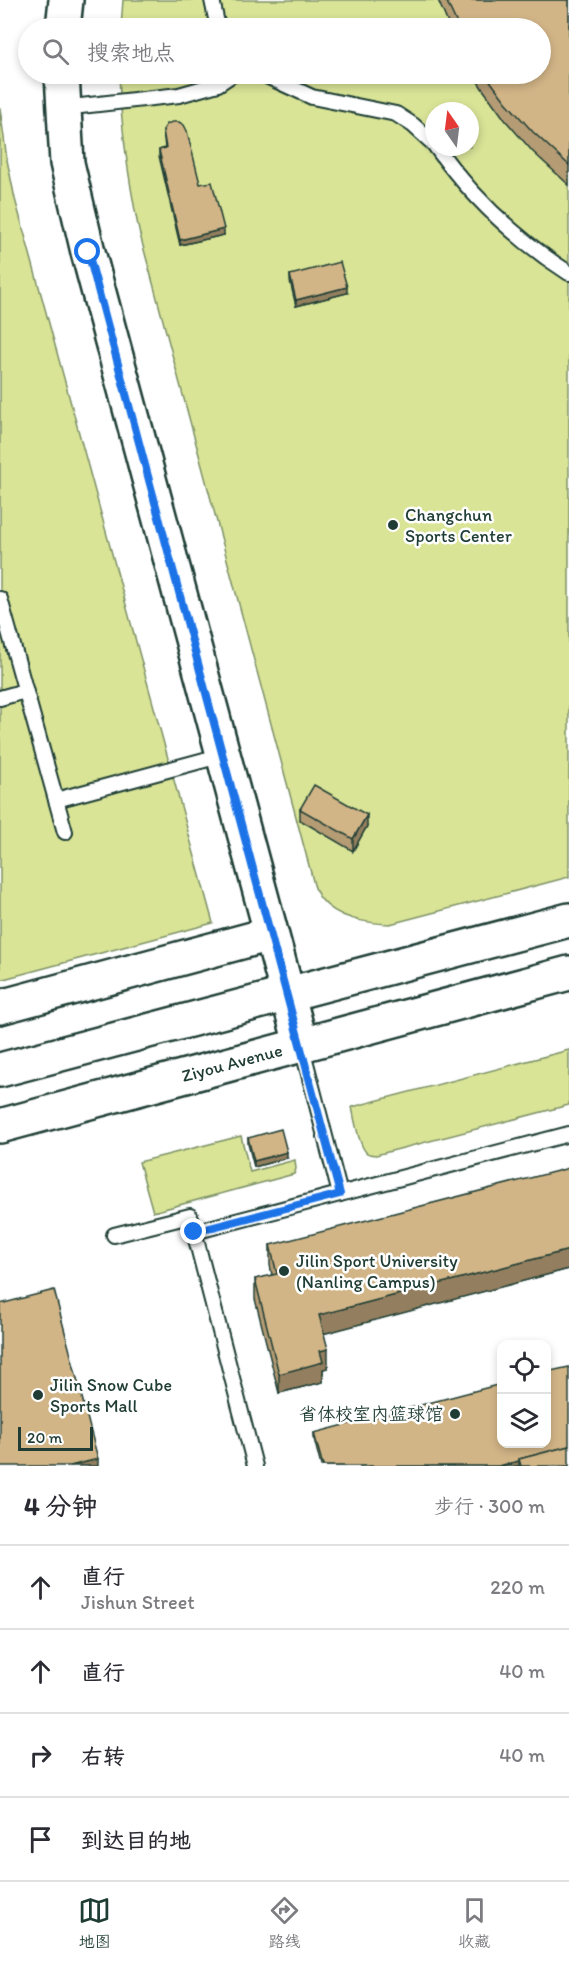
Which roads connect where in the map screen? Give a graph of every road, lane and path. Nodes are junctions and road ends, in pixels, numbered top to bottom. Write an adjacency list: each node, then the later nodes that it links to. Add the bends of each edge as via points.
1 (66, 0): 3 (main road)
2 (212, 0): 4 (lane)
3 (64, 18)
4 (216, 18)
5 (62, 84): 8 (main road)
6 (218, 84): 8 (lane, via 179,95)
7 (284, 84): 9 (lane, via 312,97 396,114)
8 (63, 108): 15 (main road, via 67,163 88,252)
9 (425, 136)
10 (443, 156): 11 (lane, via 515,234)
11 (569, 273)
12 (0, 599): 13 (lane)
13 (25, 691): 14 (lane); 16 (lane)
14 (0, 698)
15 (223, 755): 16 (lane); 19 (main road)
16 (56, 800): 17 (lane)
17 (64, 832)
18 (569, 920): 21 (main road)
19 (271, 934): 21 (main road); 22 (main road)
20 (569, 973): 23 (main road, Ziyou Avenue)
21 (287, 994): 23 (main road); 24 (main road)
22 (0, 1007)
23 (301, 1044): 25 (main road, Ziyou Avenue); 27 (lane)
24 (0, 1070)
25 (0, 1126)
26 (569, 1134): 27 (lane)
27 (340, 1194): 28 (lane)
28 (194, 1232): 29 (lane, via 189,1216); 30 (lane)
29 (114, 1236)
30 (255, 1466)

